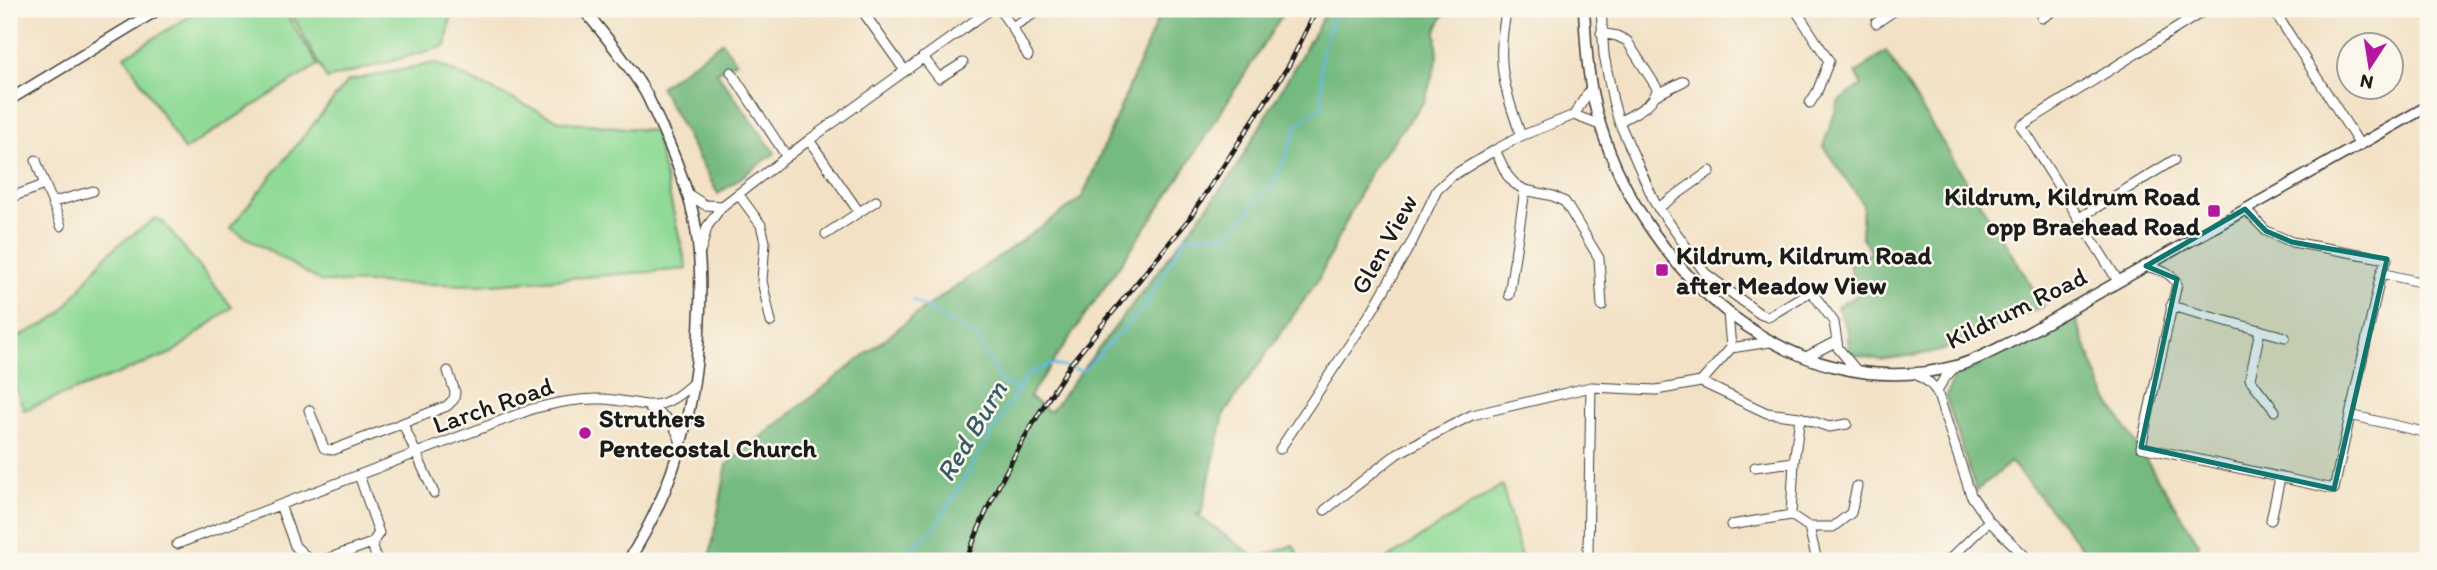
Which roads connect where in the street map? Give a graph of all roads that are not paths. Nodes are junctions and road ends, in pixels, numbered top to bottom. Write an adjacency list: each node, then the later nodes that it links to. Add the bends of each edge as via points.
1 (159, 9): 27 (street)
2 (583, 9): 44 (street, via 645,91)
3 (861, 9): 22 (street)
4 (991, 9): 20 (street)
5 (999, 9): 17 (street)
6 (1507, 9): 33 (street, via 1501,35 1503,82)
7 (1584, 9): 25 (street, Kildrum Road)
8 (1601, 9): 18 (street)
9 (1795, 9): 28 (street, via 1829,61)
10 (1897, 9): 16 (street)
11 (2056, 9): 15 (street)
12 (2207, 9): 53 (street, via 2021,126)
13 (2273, 9): 35 (street)
14 (1035, 13): 17 (street)
15 (2042, 18)
16 (1876, 23)
17 (1012, 27): 19 (street)
18 (1601, 33): 26 (street, via 1627,41 1657,88); 31 (street)
19 (1028, 56)
20 (923, 57): 21 (street, via 939,78); 22 (street)
21 (963, 63)
22 (905, 71): 34 (street)
23 (731, 72): 37 (street)
24 (1684, 80): 26 (street)
25 (1591, 88): 30 (street); 32 (street, Kildrum Road)
26 (1656, 95): 31 (street)
27 (9, 100)
28 (1810, 103)
29 (2428, 106): 35 (street, Kildrum Road)
30 (1574, 114): 32 (street); 33 (street, Glen View)
31 (1619, 122): 50 (street)
32 (1600, 125): 64 (street, Kildrum Road, via 1621,178 1653,233 1700,290)
33 (1521, 136): 36 (street, Glen View)
34 (809, 140): 37 (street); 52 (street)
35 (2360, 145): 51 (street, Kildrum Road)
36 (1495, 150): 42 (street, via 1507,175); 89 (street, Glen View, via 1437,190 1372,311)
37 (787, 157): 45 (street)
38 (36, 160): 41 (street)
39 (2174, 160): 53 (street)
40 (1710, 171): 50 (street)
41 (44, 185): 46 (street); 48 (street)
42 (1525, 190): 61 (street); 62 (street, via 1564,202 1598,258)
43 (93, 191): 48 (street)
44 (688, 194): 49 (street, via 705,205); 56 (street)
45 (739, 195): 49 (street); 65 (street, via 761,225 765,242 762,281)
46 (9, 198)
47 (876, 201): 52 (street)
48 (54, 202): 54 (street)
49 (723, 206): 56 (street, via 706,227)
50 (1658, 208): 69 (street, via 1705,273 1760,314 1768,317 1811,291 1834,322)
51 (2245, 209): 57 (street, Kildrum Road); 58 (street, via 2266,230 2292,242 2387,259)
52 (859, 212): 55 (street)
53 (2078, 219): 59 (street)
54 (61, 226)
55 (826, 234)
56 (698, 260): 76 (street, via 699,357)
57 (2146, 266): 59 (street, Kildrum Road); 63 (street, via 2172,276 2176,284)
58 (2381, 273): 60 (street); 83 (street)
59 (2118, 281): 72 (street, Kildrum Road, via 2019,338)
60 (2428, 284)
61 (1509, 295)
62 (1602, 306)
63 (2171, 306): 66 (street); 94 (street, via 2141,447)
64 (1728, 313): 68 (street, Kildrum Road); 70 (street)
65 (771, 322)
66 (2260, 330): 67 (street); 82 (street, via 2250,379)
67 (2285, 337)
68 (1770, 342): 70 (street); 71 (street, Kildrum Road)
69 (1835, 342): 71 (street); 74 (street)
70 (1731, 348): 77 (street)
71 (1806, 357): 74 (street, Kildrum Road)
72 (1955, 366): 75 (street, Kildrum Road); 79 (street)
73 (449, 371): 85 (street, via 454,399)
74 (1857, 371): 75 (street, Kildrum Road)
75 (1912, 372): 79 (street)
76 (694, 382): 80 (street, Larch Road, via 672,401); 88 (street)
77 (1701, 382): 78 (street, via 1656,390); 84 (street, via 1767,413)
78 (1591, 387): 98 (street, via 1472,415 1398,453); 106 (street)
79 (1937, 392): 101 (street, via 1967,486)
80 (645, 406): 88 (street, Larch Road, via 671,420); 90 (street, Larch Road, via 604,399 557,403)
81 (309, 410): 85 (street, via 324,448 333,450)
82 (2275, 411)
83 (2350, 415): 87 (street); 94 (street, via 2334,489)
84 (1800, 417): 86 (street, via 1829,427); 91 (street)
85 (403, 424): 90 (street)
86 (1847, 424)
87 (2428, 433)
88 (681, 443): 110 (street, via 647,532)
89 (1280, 449)
90 (417, 453): 93 (street, Larch Road); 96 (street)
91 (1794, 462): 92 (street); 99 (street)
92 (1755, 467)
93 (359, 475): 97 (street, Larch Road); 104 (street, via 379,533)
94 (2280, 478): 100 (street)
95 (1857, 486): 103 (street, via 1851,513 1833,527)
96 (434, 493)
97 (280, 505): 105 (street, Larch Road); 107 (street, via 295,546)
98 (1325, 509)
99 (1791, 515): 102 (street); 103 (street)
100 (2271, 520)
101 (1989, 521): 112 (street); 113 (street)
102 (1731, 525)
103 (1809, 527): 111 (street)
104 (372, 543): 108 (street); 109 (street)
105 (177, 544)
106 (1588, 552)
107 (311, 561)
108 (321, 561)
109 (377, 561)
110 (628, 561)
111 (1816, 561)
112 (1948, 561)
113 (2030, 561)

